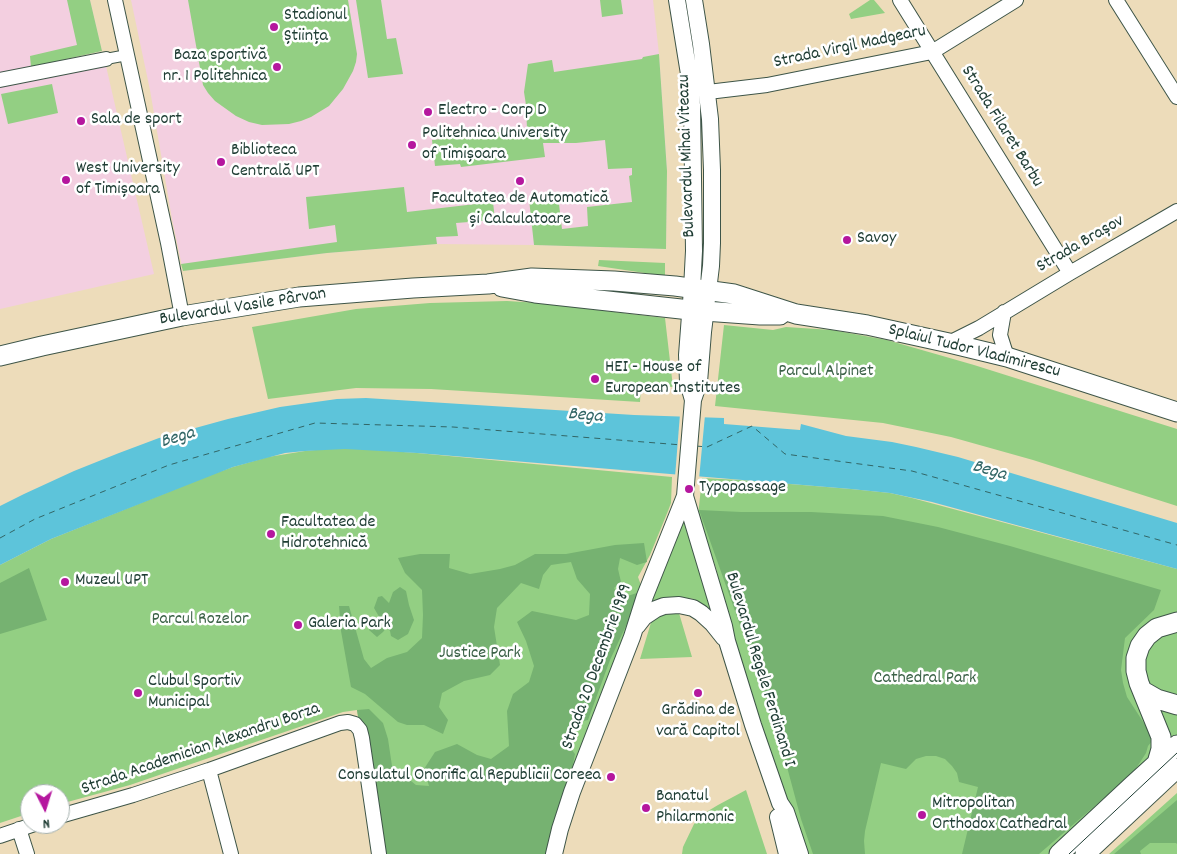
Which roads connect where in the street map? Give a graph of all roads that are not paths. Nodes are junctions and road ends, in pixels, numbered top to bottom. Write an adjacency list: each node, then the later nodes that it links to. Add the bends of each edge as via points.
1 (115, 0): 8 (street)
2 (677, 0): 16 (street, Bulevardul Mihai Viteazu, via 692,106 694,242)
3 (694, 0): 11 (street, Bulevardul Mihai Viteazu)
4 (900, 0): 7 (street, Strada Filaret Barbu)
5 (1016, 0): 7 (street, Strada Virgil Madgearu)
6 (1116, 0): 12 (street)
7 (932, 52): 11 (street, Strada Virgil Madgearu, via 767,85); 14 (street, Strada Filaret Barbu)
8 (127, 55): 9 (street); 20 (street)
9 (106, 59): 10 (street)
10 (0, 80)
11 (708, 92): 16 (street, Bulevardul Mihai Viteazu, via 712,243)
12 (1177, 97)
13 (1177, 211): 14 (street, Strada Brașov)
14 (1070, 273): 18 (street, Strada Brașov)
15 (488, 284): 16 (main road, Bulevardul Vasile Pârvan, via 532,278 614,281); 17 (main road, Bulevardul Vasile Pârvan, via 535,294); 20 (main road, Bulevardul Vasile Pârvan, via 299,297)
16 (701, 290): 17 (street, Bulevardul Mihai Viteazu); 19 (main road, Splaiul Tudor Vladimirescu, via 734,294)
17 (698, 310): 19 (main road, Splaiul Tudor Vladimirescu); 25 (street, via 687,355 688,382 693,400)
18 (1004, 312): 21 (street, Strada Brașov); 23 (street, via 1000,335)
19 (796, 314): 21 (main road, Splaiul Tudor Vladimirescu)
20 (182, 316): 22 (main road, Bulevardul Vasile Pârvan)
21 (949, 343): 23 (main road, Splaiul Tudor Vladimirescu)
22 (0, 356)
23 (1007, 357): 24 (main road, Splaiul Tudor Vladimirescu)
24 (1177, 412)
25 (685, 496): 27 (street, Strada 20 Decembrie 1989); 28 (street, Bulevardul Regele Ferdinand I)
26 (1177, 622): 29 (main road, via 1157,628 1140,646 1136,671)
27 (632, 637): 28 (street, via 650,612 664,606 679,605 701,613); 37 (street, Strada 20 Decembrie 1989)
28 (727, 641): 35 (street, Bulevardul Regele Ferdinand I)
29 (1143, 691): 30 (main road); 32 (main road, via 1162,737)
30 (1177, 705)
31 (1177, 745): 32 (main road)
32 (1157, 763): 47 (main road)
33 (1177, 768): 48 (main road)
34 (209, 770): 36 (street, Strada Academician Alexandru Borza); 41 (street); 42 (street, Strada Academician Alexandru Borza, via 340,723 355,724 362,738)
35 (780, 804): 45 (street, via 777,815); 46 (street, Bulevardul Regele Ferdinand I, via 786,812)
36 (70, 813)
37 (562, 824): 43 (street, Strada 20 Decembrie 1989); 44 (street, via 559,838)
38 (19, 829): 39 (street); 40 (street)
39 (0, 836)
40 (27, 854)
41 (231, 854)
42 (379, 854)
43 (554, 854)
44 (561, 854)
45 (787, 854)
46 (800, 854)
47 (1059, 854)
48 (1085, 854)

